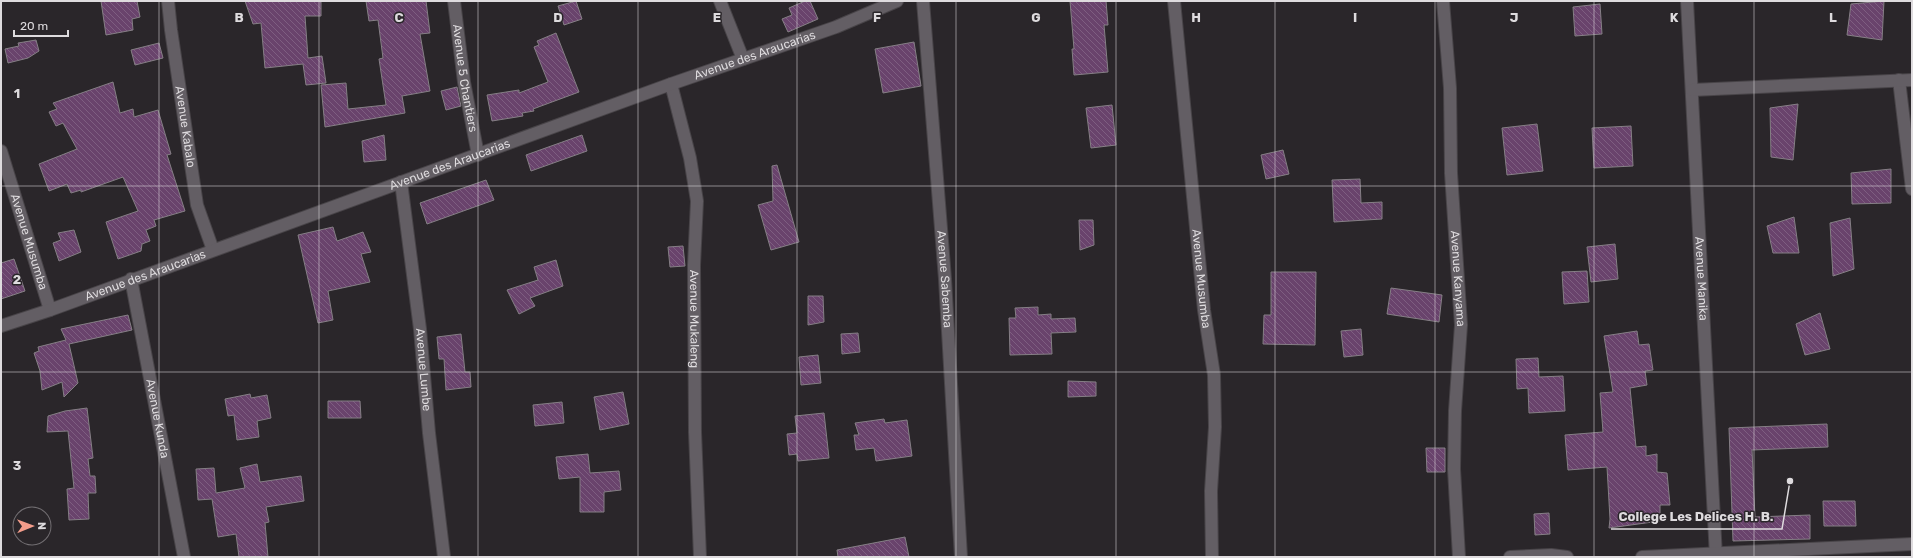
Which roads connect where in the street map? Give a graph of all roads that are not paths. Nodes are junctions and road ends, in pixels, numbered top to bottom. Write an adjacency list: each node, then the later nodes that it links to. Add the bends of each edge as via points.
1 (168, 1): 18 (street, Avenue Kabalo, via 198,205)
2 (454, 1): 15 (street, Avenue 5 Chantiers, via 464,82)
3 (720, 1): 9 (street)
4 (897, 1): 9 (street, Avenue des Araucarias, via 836,27)
5 (923, 1): 27 (street, Avenue Sabemba, via 945,279)
6 (1174, 1): 28 (street, Avenue Musumba, via 1204,310 1214,375)
7 (1443, 1): 29 (street, Avenue Kanyama, via 1450,88 1451,173 1461,325 1454,469)
8 (1687, 1): 13 (street, Avenue Manika)
9 (743, 59): 12 (street, Avenue des Araucarias)
10 (1899, 80): 11 (street); 13 (street); 17 (street)
11 (1912, 80)
12 (670, 84): 15 (street, Avenue des Araucarias); 26 (street, Avenue Mukaleng, via 690,158 697,201 694,265 695,432)
13 (1692, 90): 23 (street, Avenue Manika)
14 (1, 151): 20 (street, Avenue Musumba)
15 (478, 154): 16 (street, Avenue des Araucarias)
16 (401, 182): 18 (street, Avenue des Araucarias); 25 (street, Avenue Lumbe, via 420,329 428,433)
17 (1912, 189)
18 (213, 250): 19 (street, Avenue des Araucarias)
19 (131, 280): 20 (street, Avenue des Araucarias); 24 (street, Avenue Kunda)
20 (50, 310): 21 (street, Avenue des Araucarias)
21 (1, 326)
22 (1912, 544): 23 (street)
23 (1716, 555): 32 (street)
24 (184, 557)
25 (444, 557)
26 (700, 557)
27 (960, 557)
28 (1212, 557)
29 (1459, 557)
30 (1510, 557): 31 (street)
31 (1567, 557)
32 (1642, 557)

